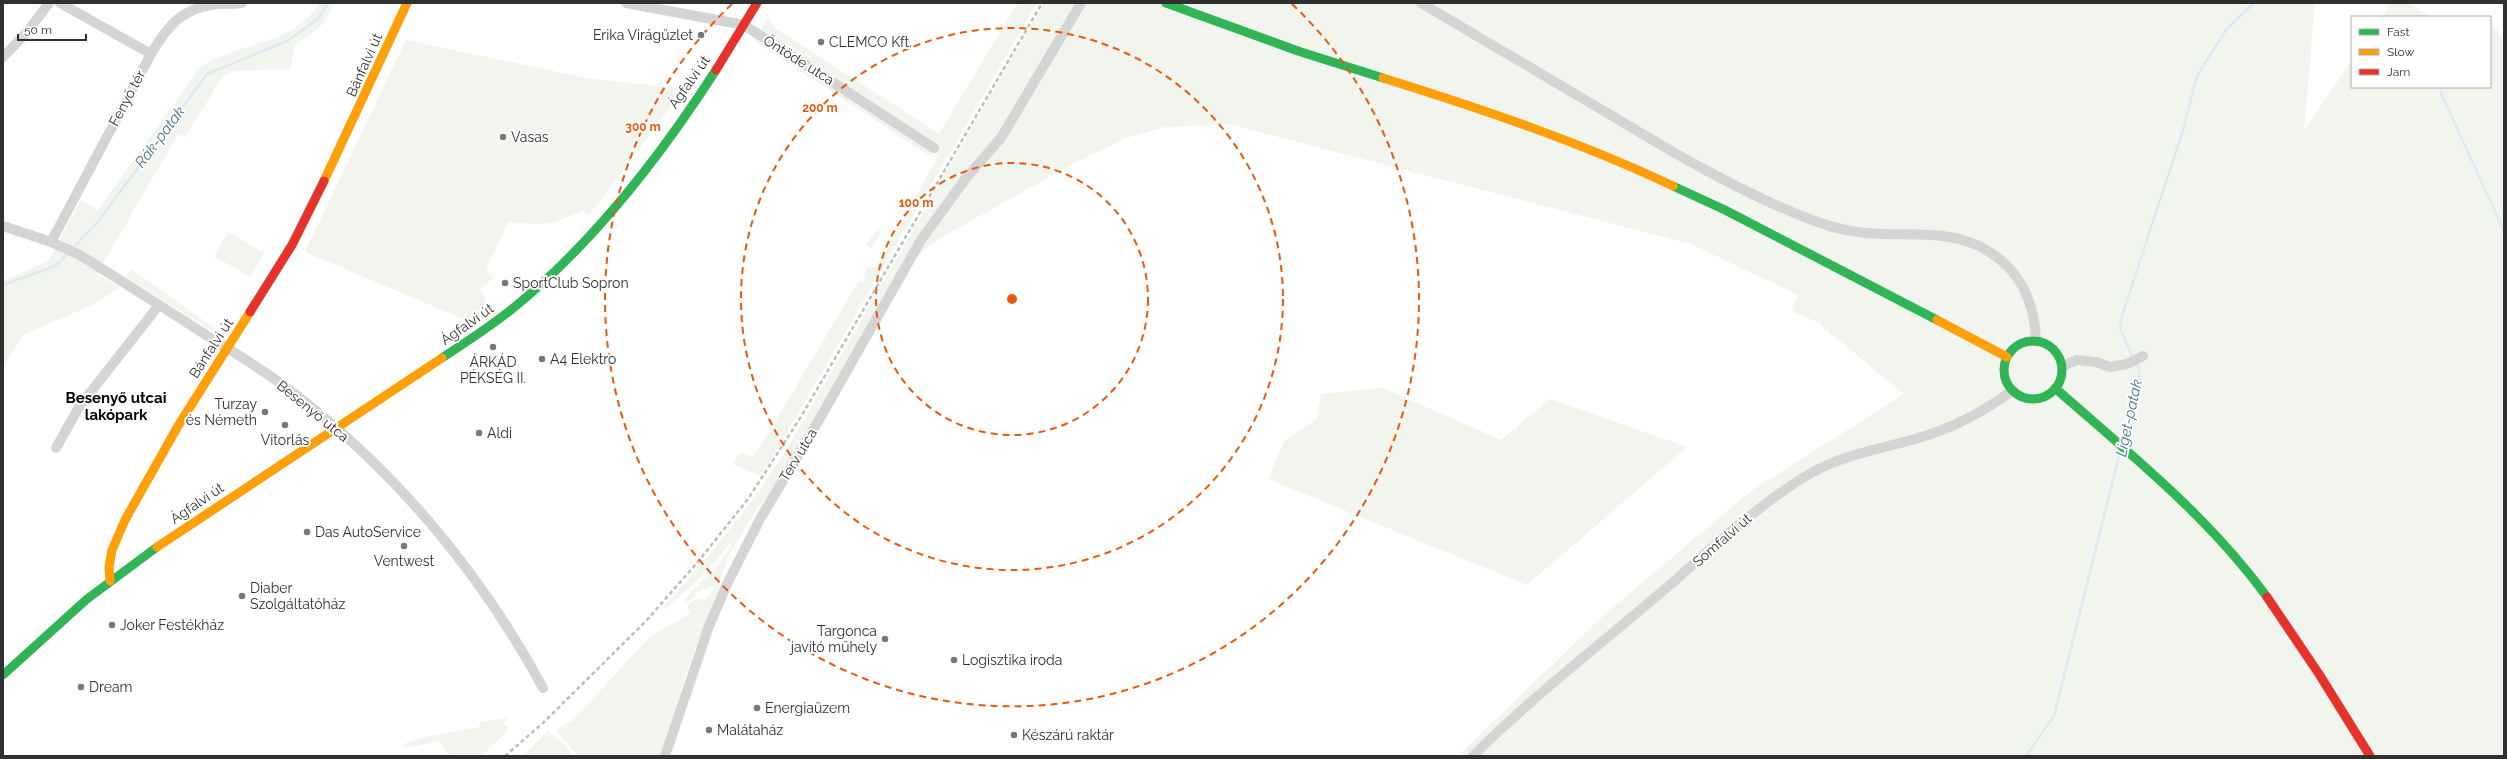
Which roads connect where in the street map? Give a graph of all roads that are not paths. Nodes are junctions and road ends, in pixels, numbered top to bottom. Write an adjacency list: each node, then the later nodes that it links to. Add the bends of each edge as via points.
1 (49, 3): 12 (street, via 28,31)
2 (60, 3): 11 (street)
3 (242, 3): 11 (street, Fenyő tér, via 217,4 180,16)
4 (407, 3): 18 (main road, Bánfalvi út, via 361,107 306,219)
5 (626, 3): 10 (street)
6 (757, 3): 10 (main road, Ágfalvi út)
7 (1081, 3): 29 (street, Terv utca, via 1001,138 920,240 742,554 709,626)
8 (1166, 3): 19 (main road, via 1298,52 1500,115 1623,162 1725,210)
9 (1421, 3): 17 (street, via 1660,144 1734,184 1812,221 1850,232 1941,235 1967,241 1988,251 2008,267 2023,286 2036,322)
10 (744, 25): 13 (street, Öntöde utca); 24 (main road, Ágfalvi út, via 710,79 649,163 574,253 517,305)
11 (151, 54): 15 (street, Fenyő tér)
12 (3, 57)
13 (934, 148)
14 (3, 226): 15 (street, Besenyő utca)
15 (51, 242): 16 (street, Besenyő utca, via 80,255)
16 (159, 305): 18 (street, Besenyő utca); 25 (street, via 79,407)
17 (2036, 341): 19 (main road, via 2020,344); 21 (main road, via 2051,347)
18 (227, 348): 24 (street, Besenyő utca, via 286,387); 26 (main road, Bánfalvi út, via 111,538)
19 (2007, 357): 23 (main road, via 2004,374)
20 (2137, 359): 21 (street, via 2110,367 2077,360)
21 (2063, 366): 22 (main road)
22 (2055, 388): 23 (main road, via 2034,398 2019,395); 31 (main road, via 2194,512 2263,590 2309,654)
23 (2012, 390): 30 (street, Somfalvi út, via 1976,415 1928,435 1844,458 1812,472 1757,509 1646,606 1526,704)
24 (338, 429): 26 (main road, Ágfalvi út, via 149,552); 28 (street, Besenyő utca, via 419,509 454,552 519,644)
25 (56, 448)
26 (110, 581): 27 (main road)
27 (3, 675)
28 (543, 688)
29 (665, 756)
30 (1472, 756)
31 (2370, 756)

